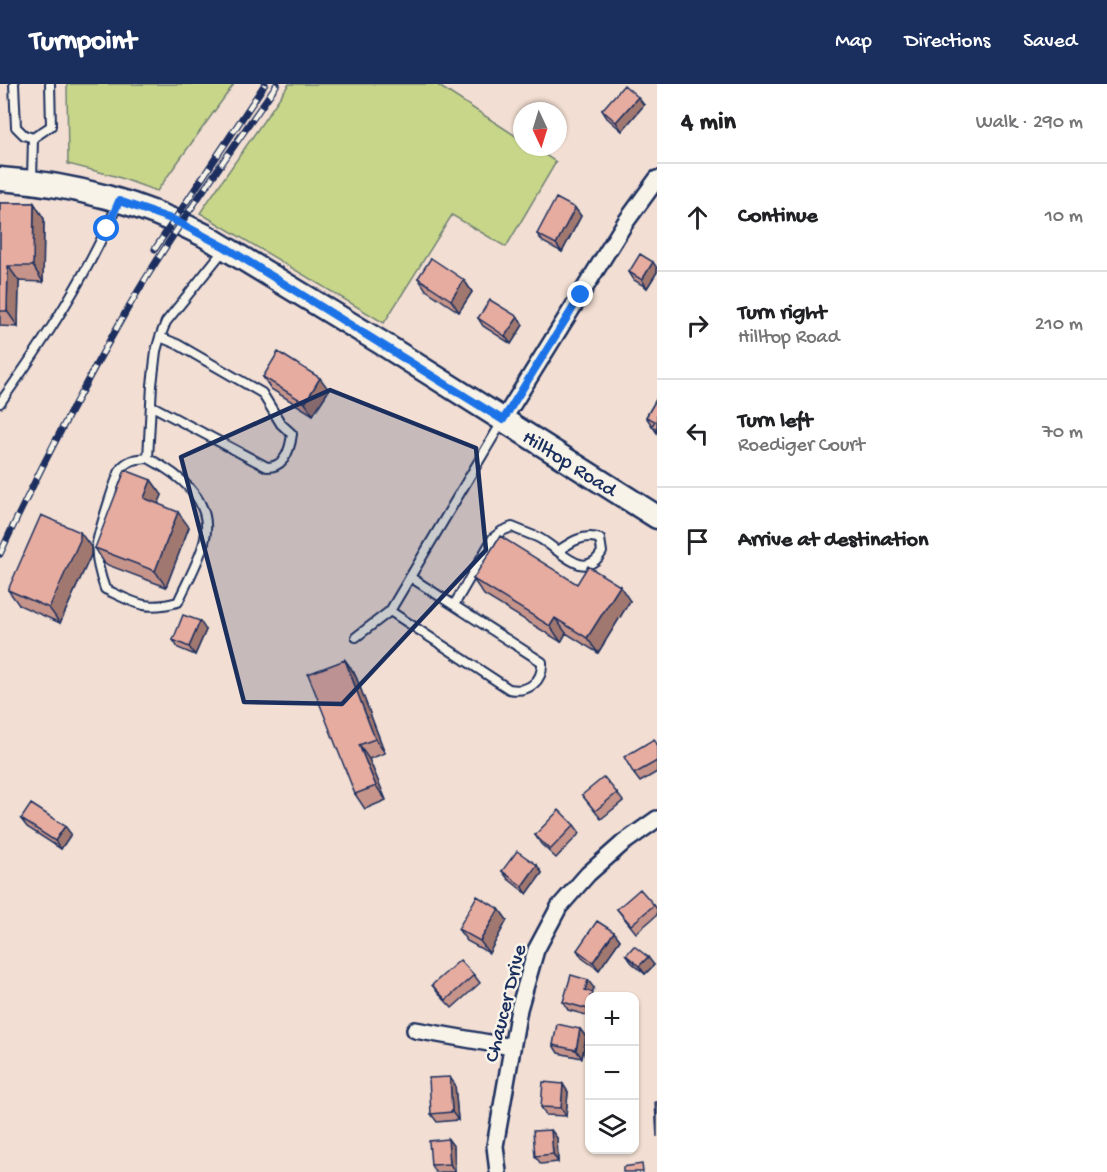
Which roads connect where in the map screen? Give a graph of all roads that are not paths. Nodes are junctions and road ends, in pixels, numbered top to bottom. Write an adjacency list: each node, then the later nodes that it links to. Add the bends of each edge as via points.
1 (14, 84): 3 (lane, via 16,127)
2 (50, 84): 3 (lane, via 51,126)
3 (33, 138): 6 (lane)
4 (0, 179): 6 (main road, Hilltop Road)
5 (657, 179): 12 (street, via 625,223)
6 (32, 182): 7 (main road, Hilltop Road)
7 (119, 201): 8 (main road, Hilltop Road, via 174,220); 10 (lane, via 73,290 34,356)
8 (225, 247): 9 (lane, via 166,322); 12 (main road, Hilltop Road)
9 (160, 337): 11 (lane); 11 (lane, via 262,393 292,434 291,443 284,462 267,467)
10 (0, 403)
11 (152, 406): 13 (lane)
12 (503, 420): 14 (main road, Hilltop Road); 16 (lane)
13 (148, 458): 13 (lane, via 172,471 194,492 207,527 205,541 178,602 160,607 141,606 105,590 98,561 97,544 120,469 131,459)
14 (657, 517)
15 (558, 551): 15 (lane, via 581,565 597,561 603,552 600,539 592,536); 17 (lane, via 512,527 502,531 493,538)
16 (410, 577): 17 (lane); 18 (lane)
17 (454, 605): 18 (lane, via 542,662 542,672 534,685 518,691 509,689)
18 (390, 610): 19 (lane)
19 (356, 637)
20 (657, 819): 22 (street, Chaucer Drive, via 588,874 559,907 536,950)
21 (415, 1030): 22 (street)
22 (512, 1047): 23 (street, Chaucer Drive, via 495,1146)
23 (498, 1172)

